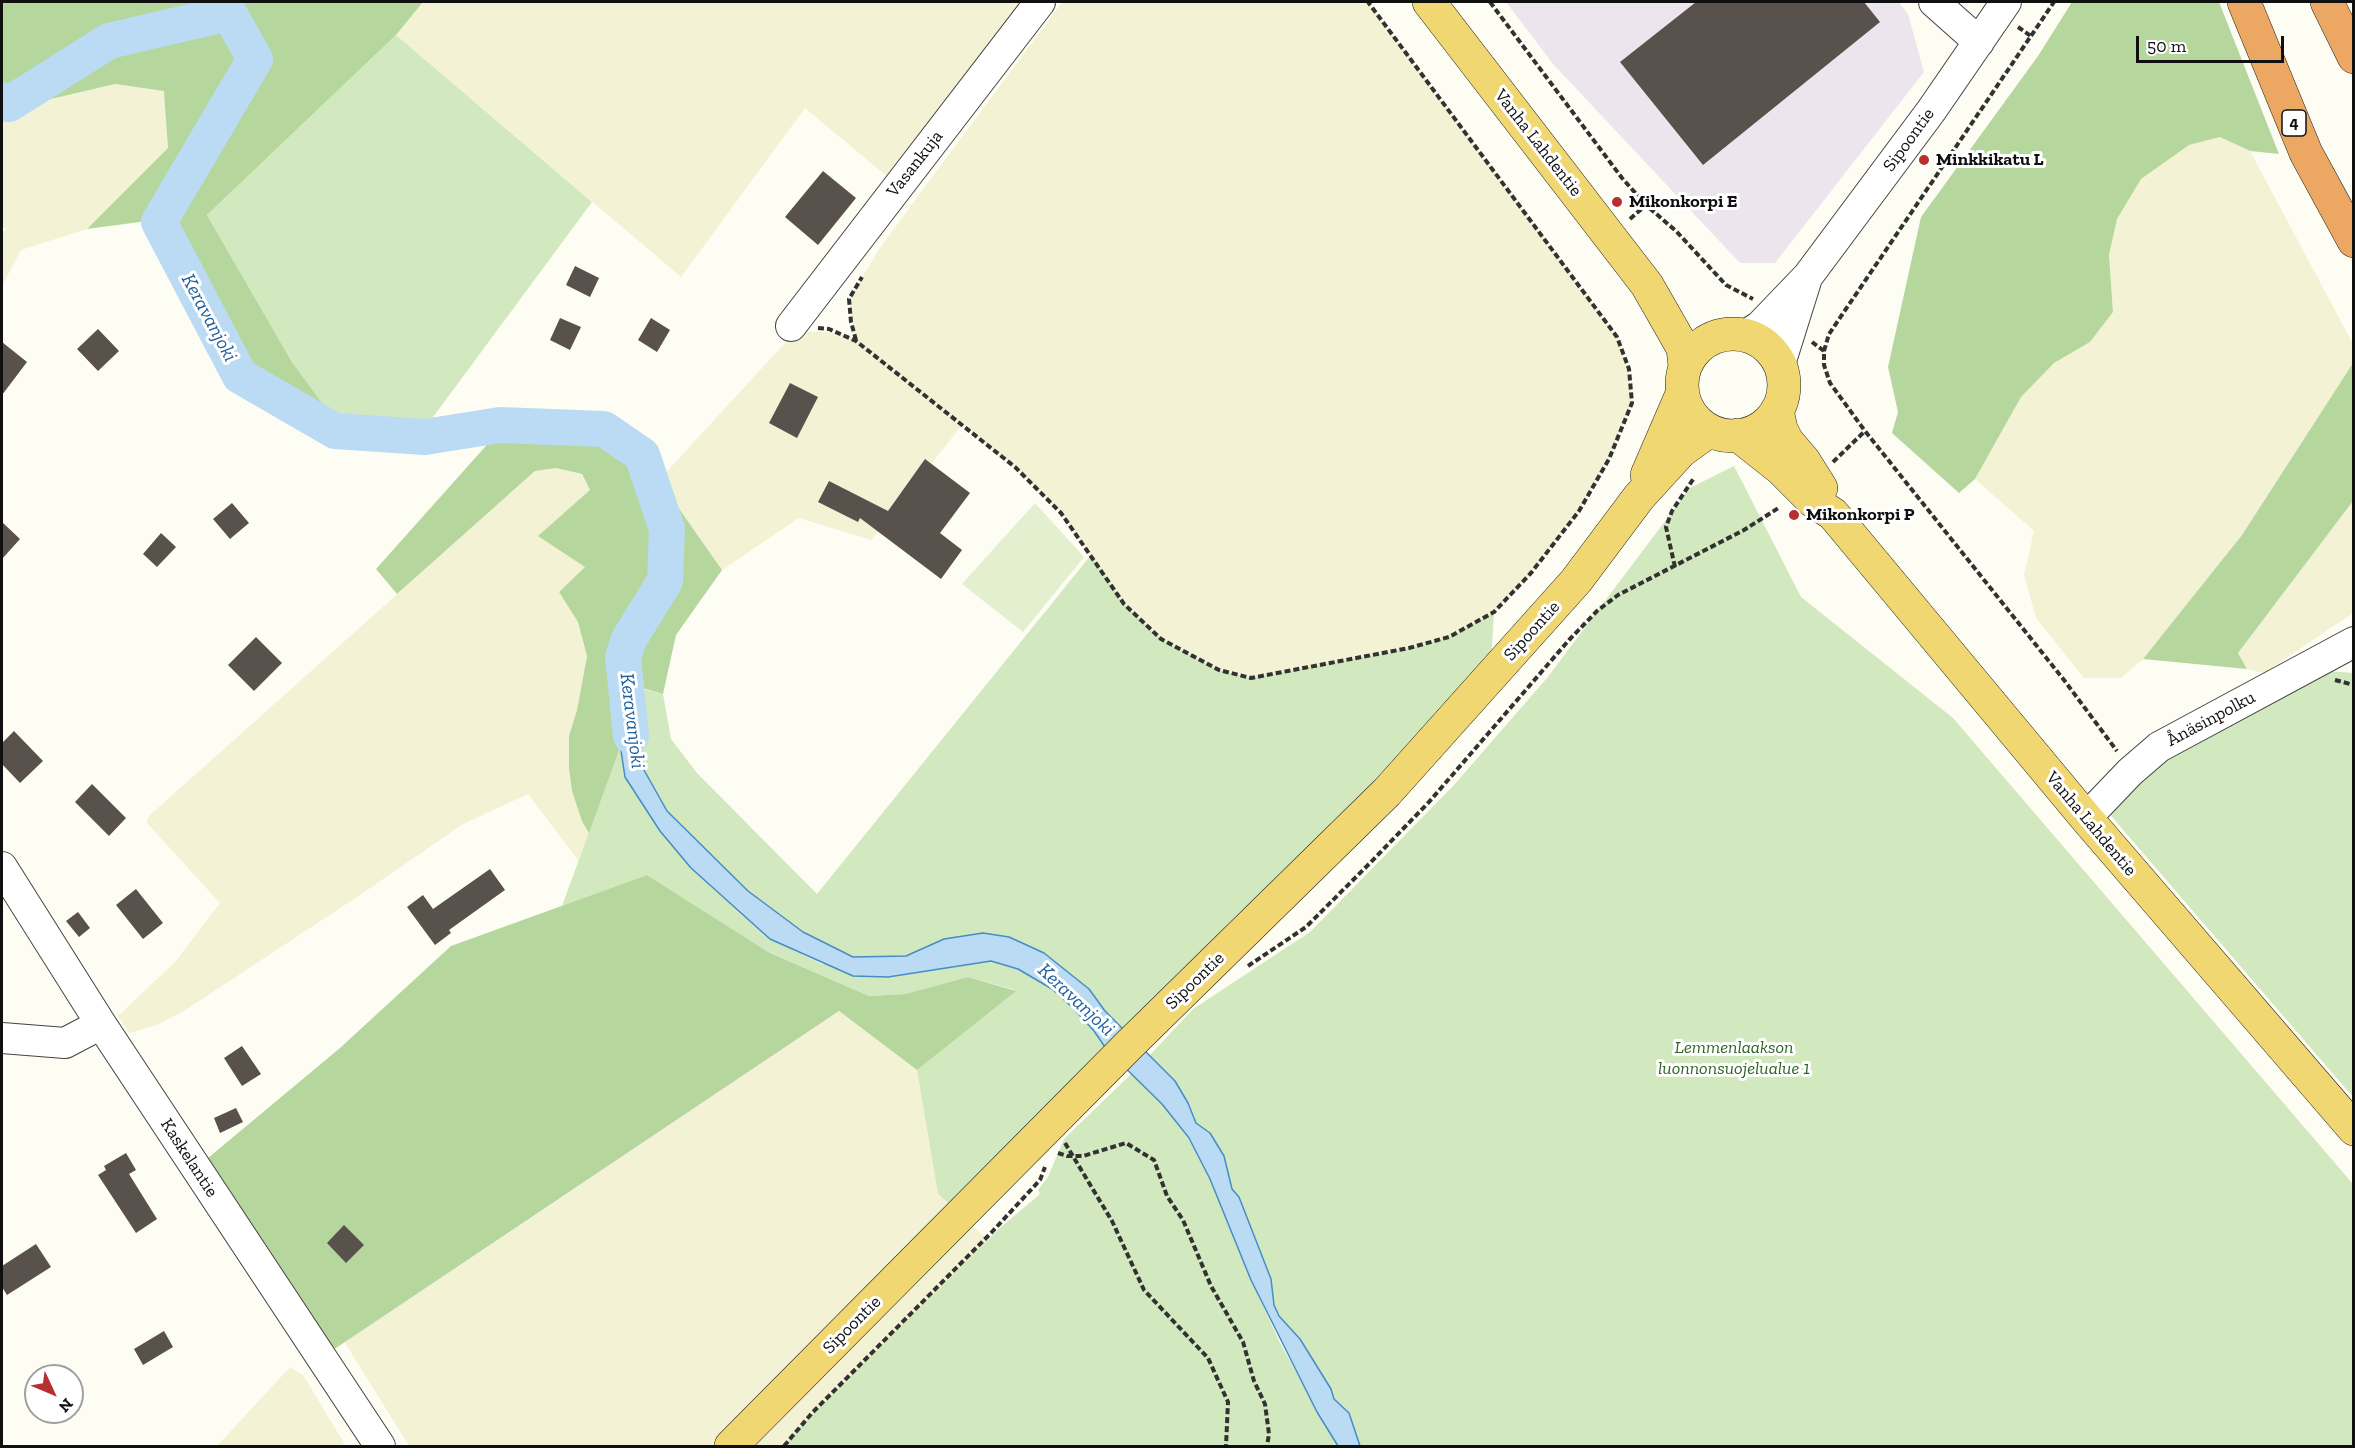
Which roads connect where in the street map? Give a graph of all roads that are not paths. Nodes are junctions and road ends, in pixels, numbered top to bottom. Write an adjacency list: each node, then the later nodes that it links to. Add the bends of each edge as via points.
1 (1040, 2): 12 (street, Vasankuja)
2 (1429, 2): 10 (main road, Vanha Lahdentie)
3 (1934, 2): 7 (street)
4 (2007, 2): 7 (street, Sipoontie)
5 (2244, 2): 9 (highway, 4, via 2306,153)
6 (2327, 2): 8 (highway)
7 (1979, 42): 11 (street, Sipoontie, via 1808,276)
8 (2354, 57)
9 (2354, 241)
10 (1647, 285): 13 (main road, Vanha Lahdentie); 15 (main road, Vanha Lahdentie, via 1683,348)
11 (1784, 320): 13 (street); 14 (street, Sipoontie)
12 (791, 326)
13 (1733, 335): 14 (main road, via 1756,338); 15 (main road, via 1704,342 1691,354)
14 (1780, 364): 16 (main road, via 1784,381)
15 (1684, 380): 17 (main road, via 1685,405 1695,420); 18 (main road, Sipoontie)
16 (1777, 410): 17 (main road, via 1761,428); 19 (main road, Vanha Lahdentie, via 1787,441 1824,492)
17 (1724, 433): 18 (main road, Sipoontie, via 1681,451); 19 (main road, Vanha Lahdentie, via 1781,469 1813,501)
18 (1639, 497): 27 (main road, Sipoontie, via 1576,581 1387,792)
19 (1833, 514): 21 (main road, Vanha Lahdentie)
20 (2354, 642): 21 (street, Ånäsinpolku, via 2158,747)
21 (2085, 818): 25 (main road, Vanha Lahdentie)
22 (2, 867): 23 (street, Kaskelantie)
23 (101, 1024): 24 (street, via 65,1043); 26 (street, Kaskelantie)
24 (2, 1038)
25 (2354, 1129)
26 (380, 1446)
27 (731, 1446)

